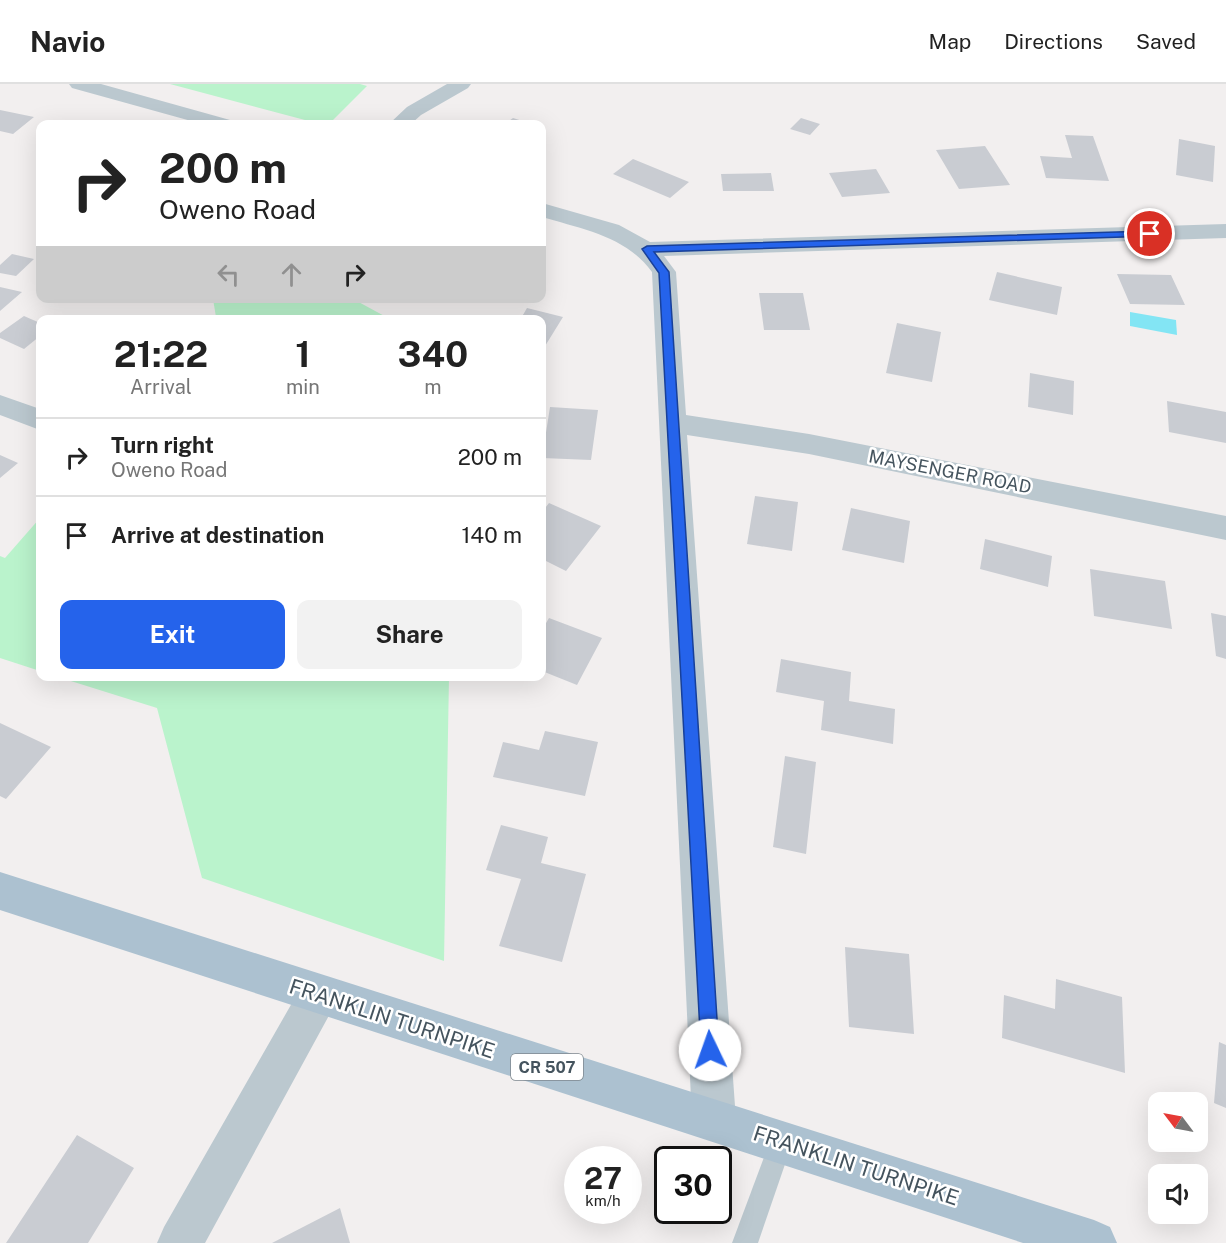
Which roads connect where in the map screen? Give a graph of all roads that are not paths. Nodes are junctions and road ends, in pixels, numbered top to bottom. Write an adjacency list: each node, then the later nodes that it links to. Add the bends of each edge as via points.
1 (79, 84): 3 (street)
2 (461, 84): 4 (street)
3 (209, 120)
4 (404, 120)
5 (546, 211): 7 (street, via 612,231)
6 (1226, 231): 7 (street)
7 (647, 249): 10 (street, via 664,272)
8 (0, 404): 9 (street)
9 (36, 418)
10 (674, 423): 11 (street, MAYSENGER ROAD, via 810,444); 14 (street)
11 (1226, 528)
12 (0, 891): 13 (main road, FRANKLIN TURNPIKE / CR 507)
13 (318, 996): 14 (main road, FRANKLIN TURNPIKE / CR 507); 16 (street)
14 (714, 1120): 15 (main road, FRANKLIN TURNPIKE / CR 507)
15 (781, 1141): 17 (lane); 18 (main road, FRANKLIN TURNPIKE / CR 507)
16 (180, 1243)
17 (745, 1243)
18 (1094, 1243)

